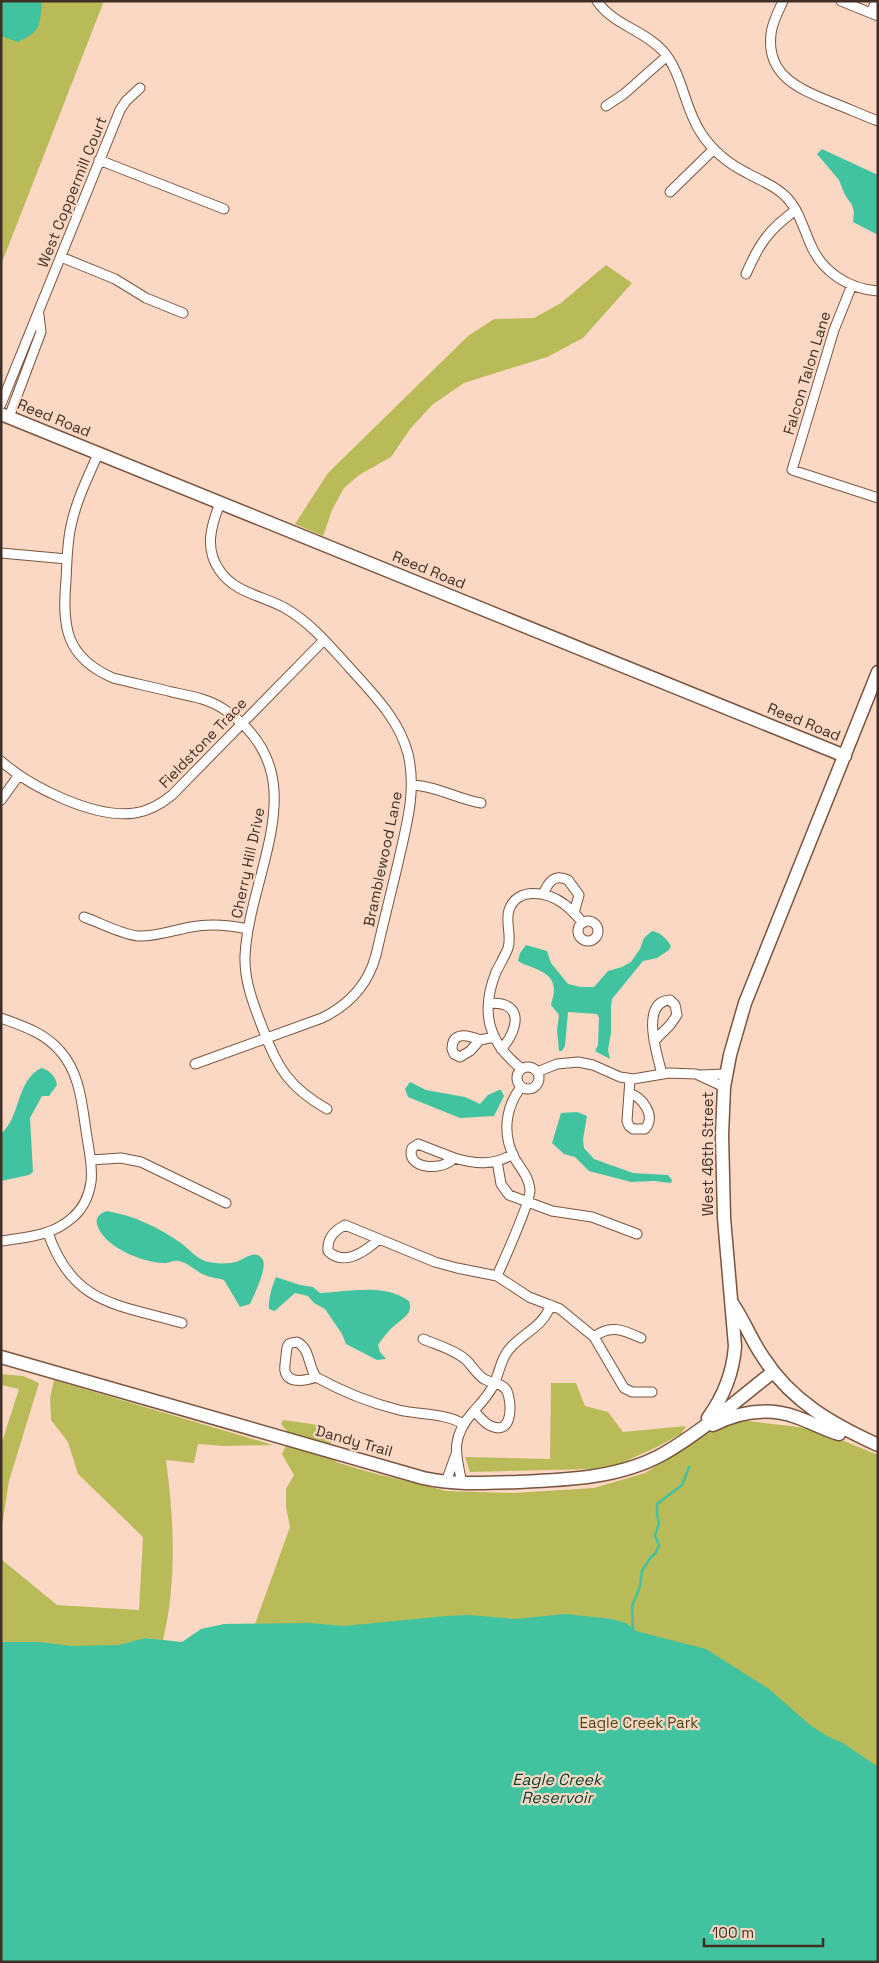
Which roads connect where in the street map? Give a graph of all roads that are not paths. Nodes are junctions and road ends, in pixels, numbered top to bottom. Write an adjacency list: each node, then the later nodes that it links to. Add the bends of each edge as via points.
1 (597, 1): 6 (street, via 612,18 651,40)
2 (782, 1): 9 (street, via 771,39 776,64 784,76 802,90)
3 (841, 1): 5 (street)
4 (876, 1): 5 (street)
5 (874, 15)
6 (667, 56): 8 (street); 10 (street, via 694,122)
7 (140, 88): 11 (street, West Coppermill Court, via 120,110)
8 (606, 106)
9 (878, 121)
10 (714, 149): 12 (street); 14 (street, via 732,164 775,188)
11 (100, 160): 13 (street); 15 (street, West Coppermill Court)
12 (670, 192)
13 (224, 209)
14 (796, 210): 16 (street, via 765,236); 17 (street, via 819,260 835,276)
15 (61, 257): 19 (street, West Coppermill Court); 20 (street)
16 (746, 274)
17 (852, 285): 18 (street); 24 (street, Falcon Talon Lane, via 834,330 792,470)
18 (878, 291)
19 (39, 312): 21 (street, West Coppermill Court); 22 (street, West Coppermill Court, via 41,332)
20 (183, 313)
21 (1, 404)
22 (5, 416): 23 (street, Reed Road)
23 (98, 454): 25 (street, Reed Road); 27 (street, Cherry Hill Drive, via 75,510)
24 (878, 498)
25 (220, 503): 28 (street, Bramblewood Lane, via 213,519 210,541 220,572 236,587 294,613); 31 (street, Reed Road)
26 (1, 553): 27 (street)
27 (67, 560): 30 (street, Cherry Hill Drive, via 64,621 75,649 90,665 113,678 208,701 225,709)
28 (324, 640): 30 (street, Fieldstone Trace); 34 (street, Bramblewood Lane, via 395,722 406,749)
29 (878, 672): 31 (street, West 46th Street)
30 (242, 723): 33 (street, Fieldstone Trace, via 167,800 141,812 119,814 101,811 54,795); 41 (street, Cherry Hill Drive, via 268,763 275,803)
31 (845, 756): 54 (street, West 46th Street, via 745,1002)
32 (1, 761): 33 (street, Fieldstone Trace)
33 (19, 775): 35 (street)
34 (412, 785): 36 (street, via 438,788); 45 (street, Bramblewood Lane, via 410,808 376,955 366,982 335,1012)
35 (1, 800)
36 (481, 802)
37 (542, 894): 38 (street, via 560,901); 38 (street, via 550,880 558,877 568,880 578,895); 42 (street, via 520,896 511,907 508,946 496,972)
38 (574, 913): 40 (street)
39 (84, 917): 41 (street, via 138,936 206,924)
40 (583, 923)
41 (248, 929): 45 (street, Cherry Hill Drive, via 247,978)
42 (488, 1003): 44 (street); 48 (street, via 506,1005 515,1016 513,1032)
43 (1, 1018): 60 (street, via 45,1037 70,1064 80,1092)
44 (494, 1037): 46 (street); 48 (street)
45 (266, 1038): 49 (street, Bramblewood Lane); 57 (street, Cherry Hill Drive, via 272,1056 286,1078 308,1098)
46 (480, 1040)
47 (654, 1041): 52 (street)
48 (501, 1049): 50 (street)
49 (194, 1064)
50 (522, 1069): 51 (street, via 530,1068); 55 (street, via 518,1077)
51 (537, 1072): 53 (street, via 557,1064 578,1062); 55 (street, via 536,1086 529,1089)
52 (662, 1074): 53 (street); 54 (street, via 700,1075)
53 (630, 1078): 56 (street)
54 (725, 1081): 69 (street, West 46th Street, via 722,1178)
55 (521, 1087): 58 (street, via 508,1113 507,1132)
56 (629, 1093): 56 (street, via 640,1098 646,1108 649,1124 645,1129 633,1129 628,1124)
57 (327, 1109)
58 (513, 1154): 61 (street); 63 (street, via 528,1181 530,1192)
59 (454, 1158): 61 (street, via 485,1163)
60 (90, 1160): 62 (street, via 122,1158 140,1162); 64 (street, via 90,1189 83,1206 68,1222)
61 (497, 1161): 63 (street, via 502,1188 509,1195)
62 (226, 1202)
63 (527, 1202): 65 (street, via 555,1212 592,1218); 68 (street)
64 (48, 1233): 67 (street); 71 (street, via 62,1266 85,1290 109,1302)
65 (636, 1234)
66 (379, 1239): 66 (street, via 369,1248 346,1258 328,1251 330,1237 345,1226); 68 (street, via 446,1266)
67 (1, 1241)
68 (497, 1276): 70 (street, via 529,1297)
69 (731, 1301): 76 (street, West 46th Street); 82 (street, via 735,1346 730,1376 722,1396)
70 (551, 1305): 72 (street, via 568,1314); 78 (street, via 544,1320 508,1350)
71 (182, 1323)
72 (594, 1337): 73 (street, via 614,1329); 79 (street, via 622,1387 632,1392)
73 (641, 1338)
74 (423, 1339): 78 (street, via 458,1354 479,1376)
75 (1, 1357): 85 (street, Dandy Trail)
76 (773, 1372): 82 (street); 83 (street, West 46th Street, via 821,1416)
77 (316, 1376): 77 (street, via 304,1347 297,1342 289,1345 287,1375 301,1380); 81 (street, via 391,1408 450,1418)
78 (495, 1383): 80 (street); 80 (street, via 507,1392 511,1417 508,1422 500,1427 491,1426)
79 (652, 1392)
80 (474, 1411): 81 (street)
81 (463, 1424): 84 (street, via 456,1438)
82 (697, 1432): 83 (street, via 736,1416 774,1412); 86 (street, Dandy Trail, via 657,1457 613,1472 555,1480)
83 (878, 1445)
84 (456, 1454): 85 (street); 86 (street)
85 (446, 1482): 86 (street, Dandy Trail)
86 (462, 1483)

